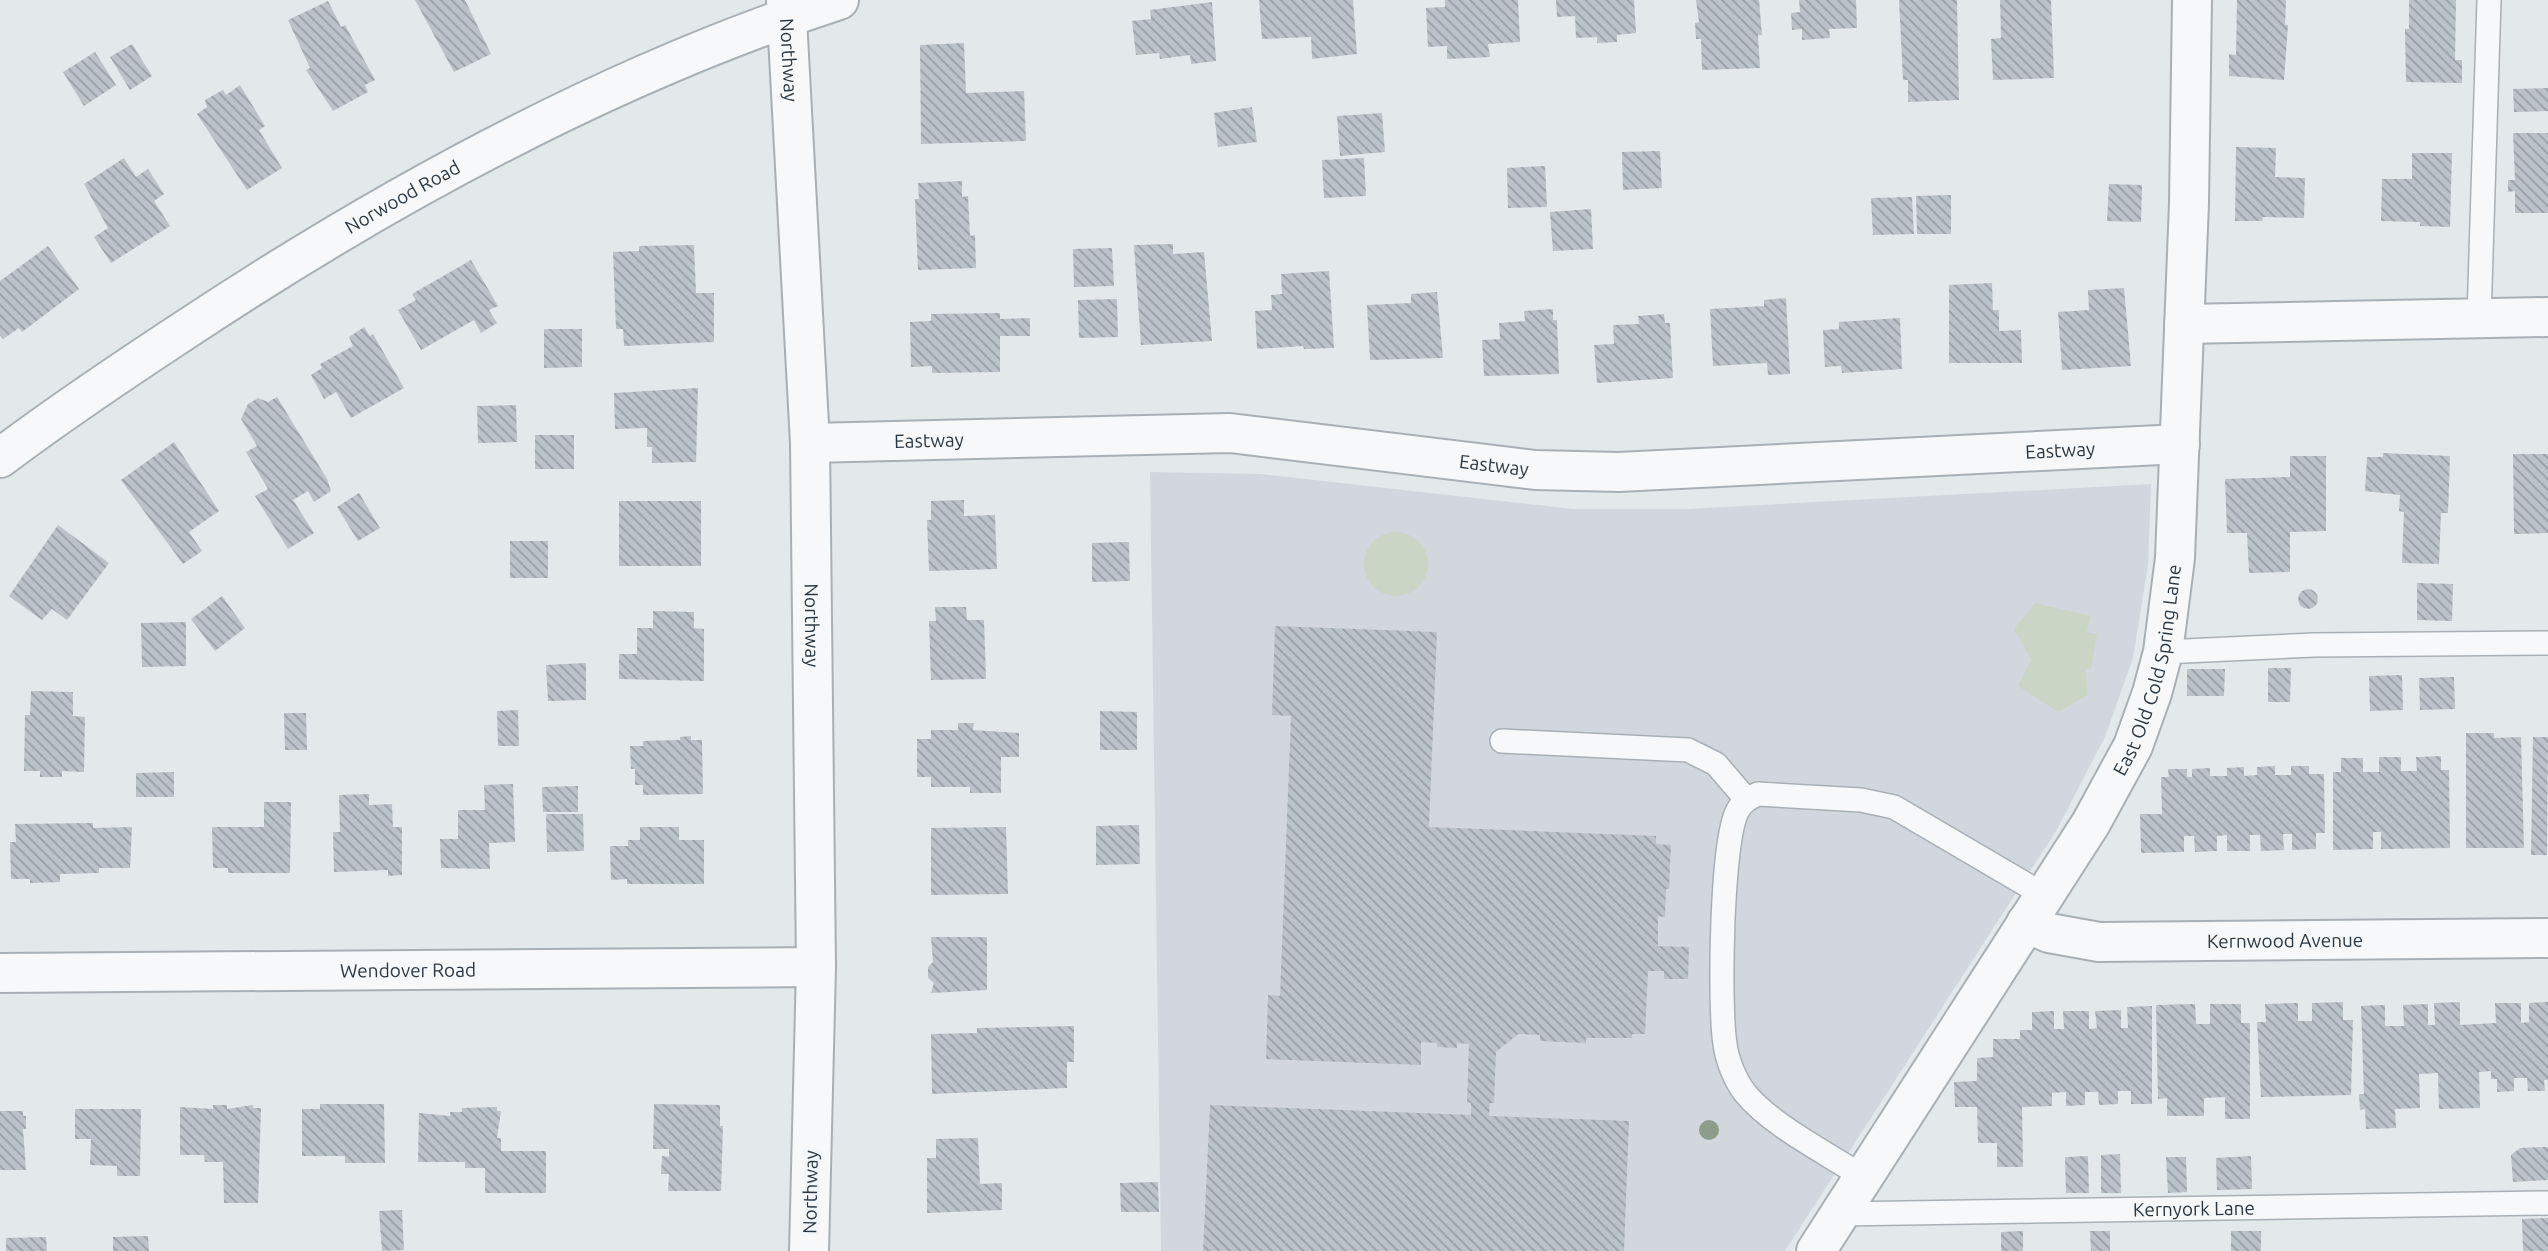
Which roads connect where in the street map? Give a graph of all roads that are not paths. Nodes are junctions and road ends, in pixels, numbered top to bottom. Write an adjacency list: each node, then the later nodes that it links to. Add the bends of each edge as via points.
1 (839, 0): 4 (street, Norwood Road)
2 (2192, 0): 7 (street, East Old Cold Spring Lane)
3 (2488, 0): 6 (lane)
4 (786, 9): 8 (street, Northway); 10 (street, Norwood Road, via 584,104 286,263 52,418)
5 (2548, 317): 6 (street)
6 (2479, 318): 7 (street)
7 (2184, 324): 9 (street, East Old Cold Spring Lane)
8 (810, 443): 9 (street, Eastway, via 1230,433 1500,467 1619,472); 17 (street, Northway)
9 (2180, 444): 12 (street, East Old Cold Spring Lane, via 2174,569)
10 (0, 458)
11 (2548, 643): 12 (lane)
12 (2163, 652): 15 (street, East Old Cold Spring Lane, via 2133,746 2114,785)
13 (1502, 741): 14 (lane, via 1688,750 1716,764)
14 (1746, 799): 15 (lane, via 1772,793 1894,807); 19 (lane, via 1729,832 1726,857 1722,1015 1732,1069 1745,1093 1769,1115)
15 (2035, 909): 16 (street, Kernwood Avenue, via 2049,933 2099,942); 19 (street, East Old Cold Spring Lane)
16 (2548, 938)
17 (816, 967): 18 (street, Wendover Road); 22 (street, Northway)
18 (0, 974)
19 (1863, 1177): 21 (street, East Old Cold Spring Lane)
20 (2548, 1202): 21 (lane, Kernyork Lane)
21 (1840, 1214): 23 (street, East Old Cold Spring Lane)
22 (809, 1251)
23 (1816, 1251)

